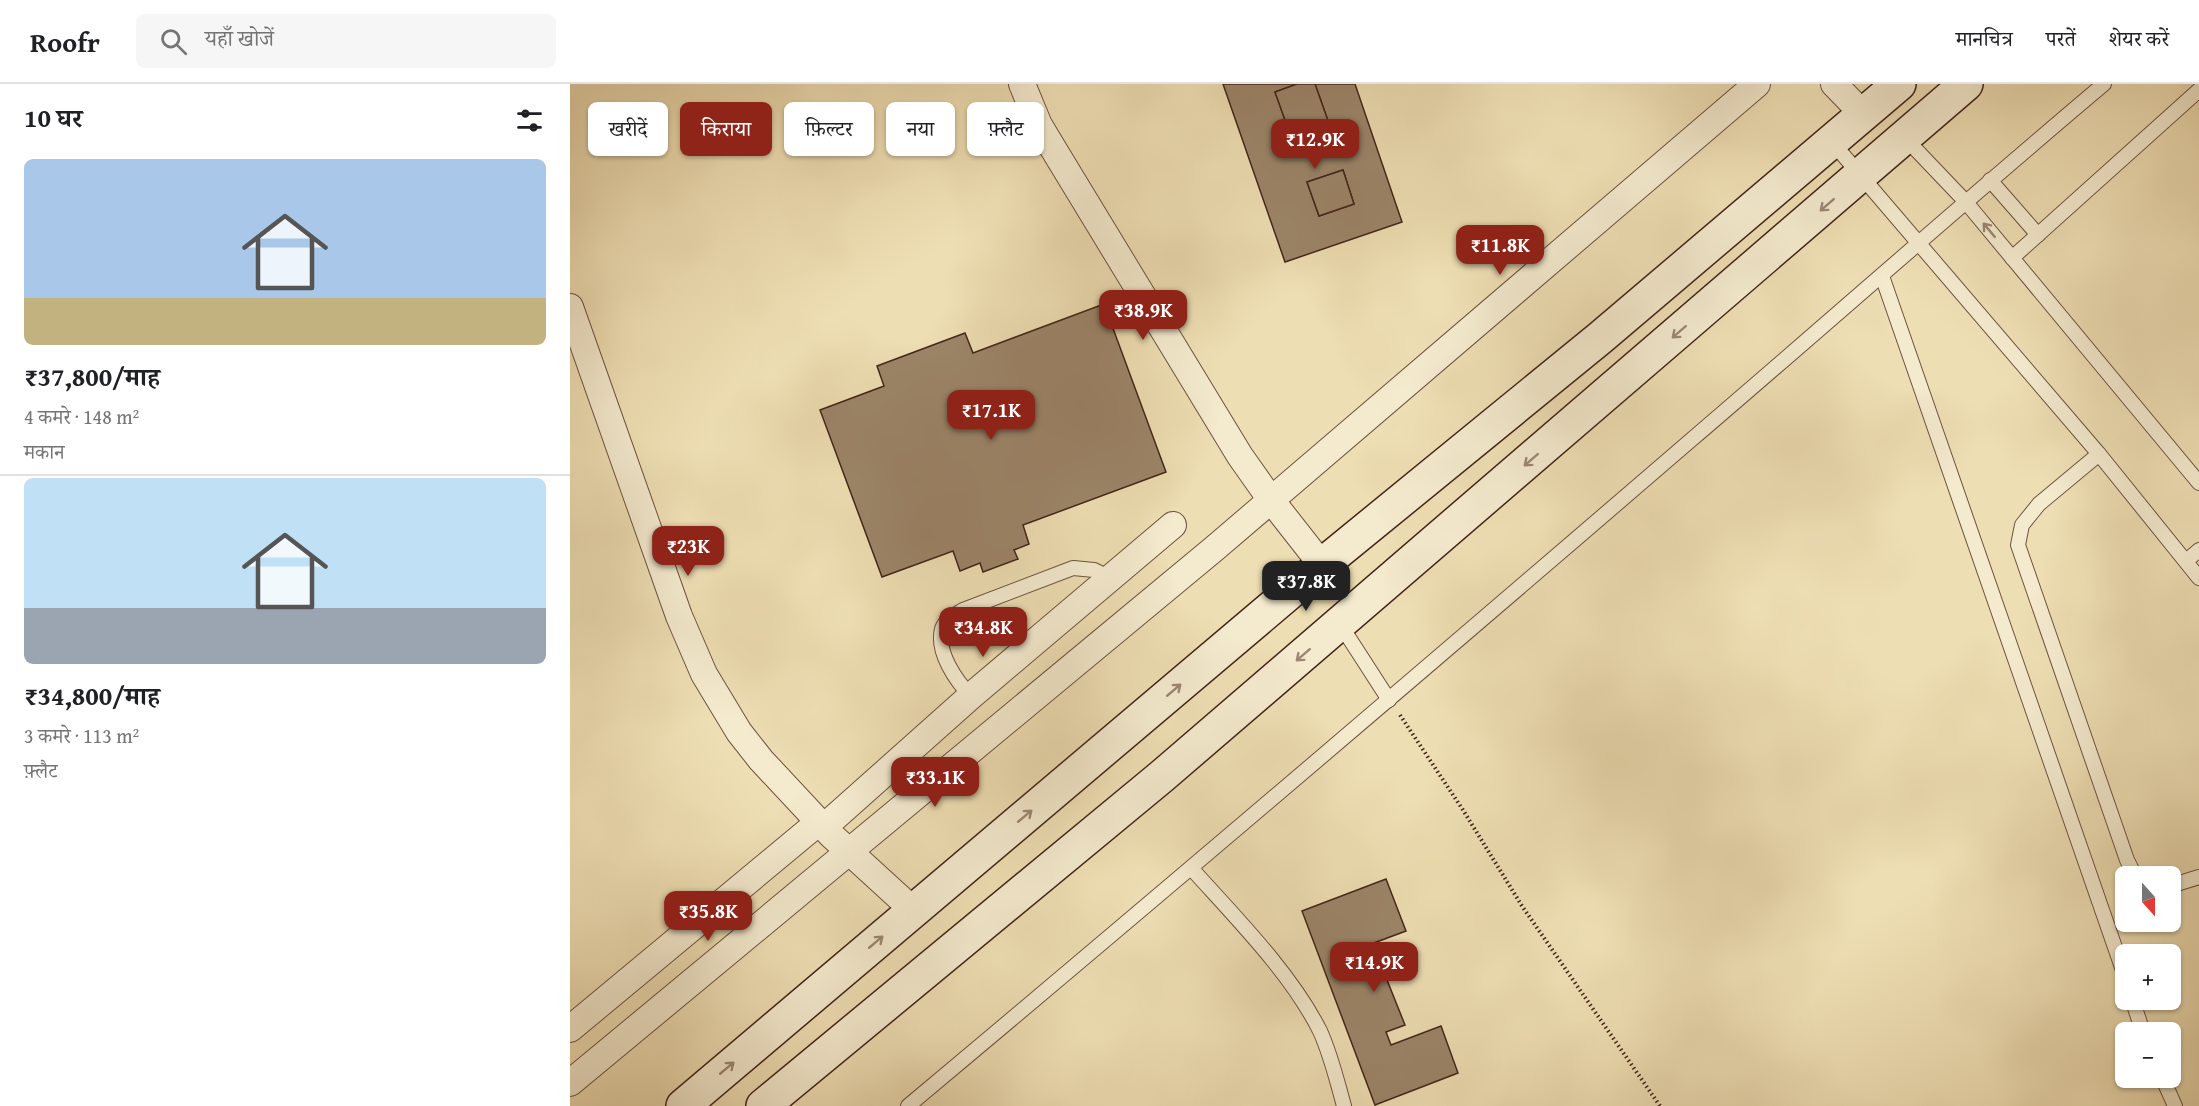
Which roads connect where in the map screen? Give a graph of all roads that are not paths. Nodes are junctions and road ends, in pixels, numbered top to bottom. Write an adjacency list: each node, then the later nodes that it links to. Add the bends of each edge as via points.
1 (1022, 84): 21 (street, via 1039,125 1240,456)
2 (1757, 84): 21 (street)
3 (1834, 84): 8 (street)
4 (1899, 84): 8 (street)
5 (1966, 84): 9 (street)
6 (2104, 84): 12 (lane)
7 (2199, 90): 14 (lane)
8 (1864, 115): 10 (street)
9 (1904, 137): 11 (street); 13 (lane)
10 (1832, 142): 11 (lane); 25 (street)
11 (1861, 175): 15 (lane); 28 (street, one-way to 28)
12 (1990, 180): 13 (lane); 14 (lane)
13 (1965, 201): 15 (lane); 16 (lane, one-way to 13)
14 (2038, 235): 16 (lane)
15 (1918, 242): 17 (lane); 19 (lane)
16 (2012, 258): 20 (lane)
17 (1882, 276): 30 (lane); 38 (lane)
18 (570, 307): 31 (street, via 679,616 704,674 739,732)
19 (2099, 454): 24 (lane); 33 (lane, via 2040,504 2022,525 2018,545)
20 (2199, 483)
21 (1271, 500): 25 (street); 32 (street)
22 (1173, 525): 26 (street)
23 (2199, 550): 24 (lane)
24 (2186, 561): 27 (lane)
25 (1322, 565): 37 (street, one-way to 25)
26 (1110, 578): 29 (street); 29 (lane, via 1094,570 1073,568 951,617 942,628 941,640 946,659)
27 (2199, 578)
28 (1340, 624): 30 (lane); 43 (street, one-way to 43)
29 (971, 696): 31 (street)
30 (1389, 700): 34 (lane)
31 (821, 824): 32 (street); 39 (street)
32 (848, 852): 37 (street); 40 (street)
33 (2130, 866)
34 (1192, 868): 44 (lane); 45 (lane, via 1300,996 1321,1032)
35 (2199, 877): 36 (lane)
36 (2181, 883)
37 (913, 910): 42 (street, one-way to 37)
38 (2115, 947)
39 (570, 1029)
40 (570, 1083)
41 (2167, 1088): 46 (lane)
42 (683, 1106)
43 (763, 1106)
44 (908, 1106)
45 (1344, 1106)
46 (2175, 1106)

